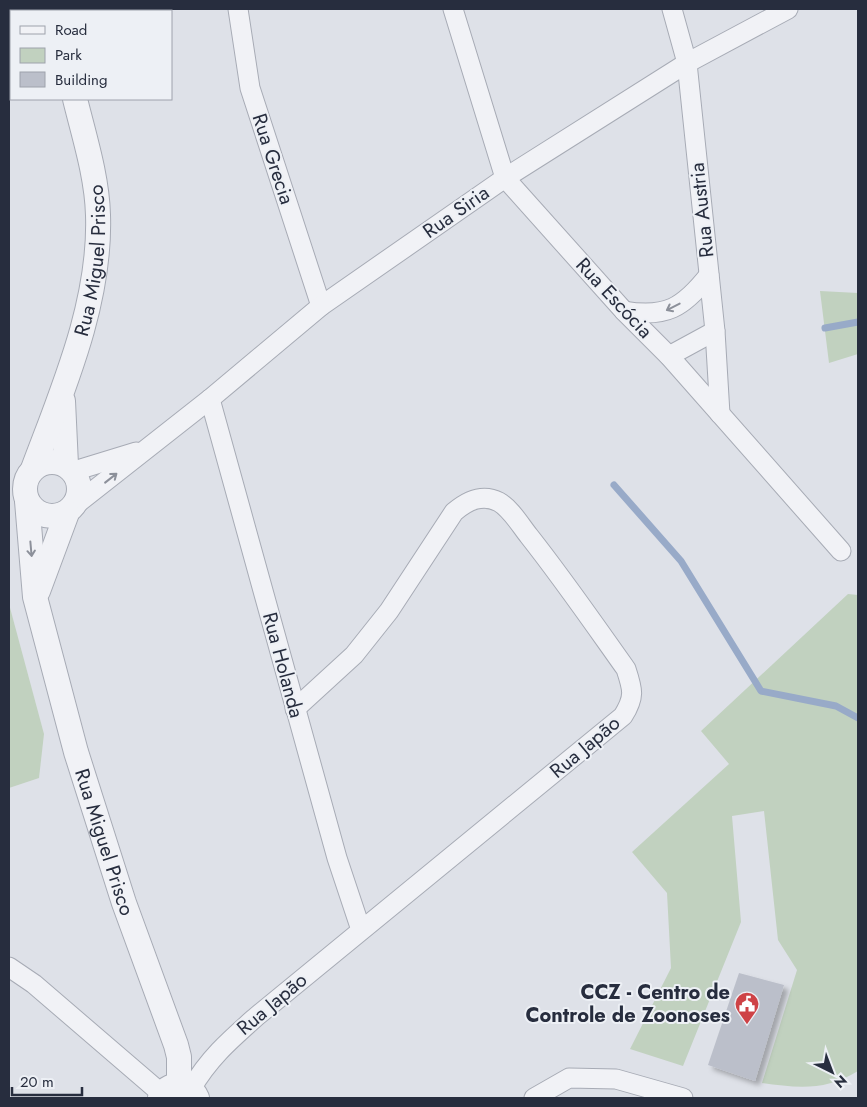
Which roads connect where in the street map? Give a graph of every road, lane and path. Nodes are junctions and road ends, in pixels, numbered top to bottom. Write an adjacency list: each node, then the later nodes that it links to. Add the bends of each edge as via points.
1 (238, 9): 9 (street, Rua Grecia, via 250,88)
2 (453, 9): 7 (street, Rua Escócia)
3 (672, 9): 5 (street, Rua Austria)
4 (788, 9): 5 (street, Rua Siria)
5 (687, 62): 7 (street, Rua Siria); 8 (street, Rua Austria)
6 (75, 100): 13 (street, Rua Miguel Prisco, via 90,161 98,215 94,276)
7 (505, 178): 9 (street, Rua Siria); 10 (street, Rua Escócia)
8 (708, 275): 10 (street, one-way to 10, via 694,294 676,308 646,315); 11 (street, Rua Austria)
9 (321, 306): 14 (street, Rua Siria)
10 (624, 311): 12 (street, Rua Escócia)
11 (715, 331): 12 (street); 15 (street, Rua Austria)
12 (669, 356): 15 (street, Rua Escócia)
13 (62, 392): 17 (street, Rua Miguel Prisco); 18 (street, Rua Miguel Prisco)
14 (210, 399): 16 (street, Rua Siria); 23 (street, Rua Holanda)
15 (720, 414): 21 (street, Rua Escócia)
16 (147, 449): 17 (street, Rua Siria); 20 (street, Rua Siria, one-way to 16)
17 (70, 468): 18 (street, via 49,462); 20 (street, Rua Miguel Prisco, via 80,489)
18 (34, 469): 19 (street, Rua Miguel Prisco, via 25,484)
19 (27, 501): 20 (street, via 40,514 48,516); 22 (street, Rua Miguel Prisco, one-way to 22)
20 (70, 509): 22 (street, Rua Miguel Prisco)
21 (841, 551)
22 (35, 597): 26 (street, Rua Miguel Prisco, via 76,752 124,903 176,1045 180,1063)
23 (295, 709): 24 (street, Rua Holanda); 24 (street, Rua Japão, via 360,648 389,611 454,512 465,503 482,498 500,502 521,525 626,669 632,687 632,702 623,716)
24 (361, 930): 26 (street, Rua Japão, via 218,1051)
25 (9, 967): 26 (street)
26 (178, 1093)
27 (534, 1098): 28 (street, via 569,1078 616,1079)
28 (683, 1098)

